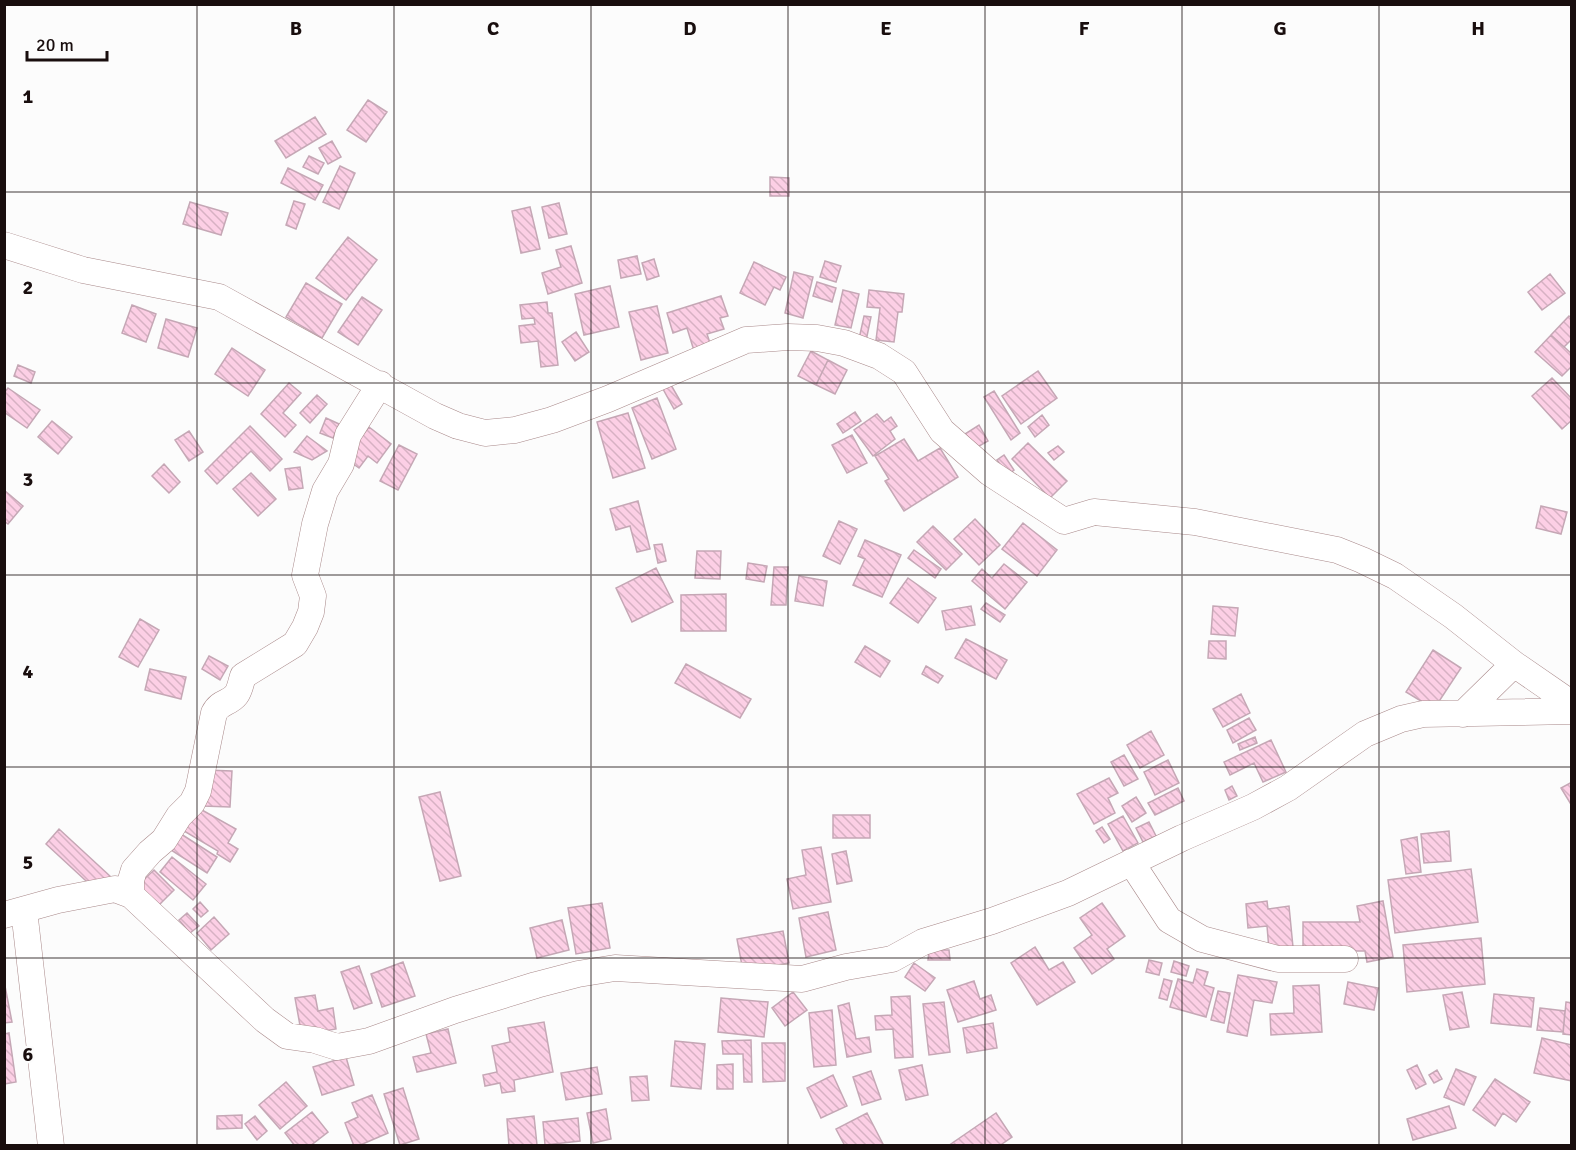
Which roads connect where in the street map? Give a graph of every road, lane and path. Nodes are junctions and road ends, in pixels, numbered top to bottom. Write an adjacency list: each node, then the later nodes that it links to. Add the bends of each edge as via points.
1 (4, 245): 2 (street, via 83,270 219,297)
2 (380, 384): 3 (street, via 435,416 485,433 552,420 746,340 788,337 844,342 879,356 904,372 942,431 990,473 1064,521 1094,512 1195,522 1337,550 1395,576); 8 (street, via 348,435 342,464 325,491 305,575 313,596 305,627 295,644 243,676 238,693 217,706 198,791 164,840 134,870)
3 (1514, 664): 4 (street); 6 (street)
4 (1572, 704)
5 (1572, 711): 6 (street)
6 (1463, 714): 7 (street, via 1423,714 1382,725 1280,793)
7 (1131, 862): 8 (street, via 1068,893 923,942 892,959 802,979 615,968 536,985 369,1041 337,1047 287,1036 265,1020); 10 (street, via 1169,920 1202,939 1278,959)
8 (131, 895): 9 (street, via 115,889)
9 (14, 913): 11 (street)
10 (1345, 959)
11 (51, 1146)

